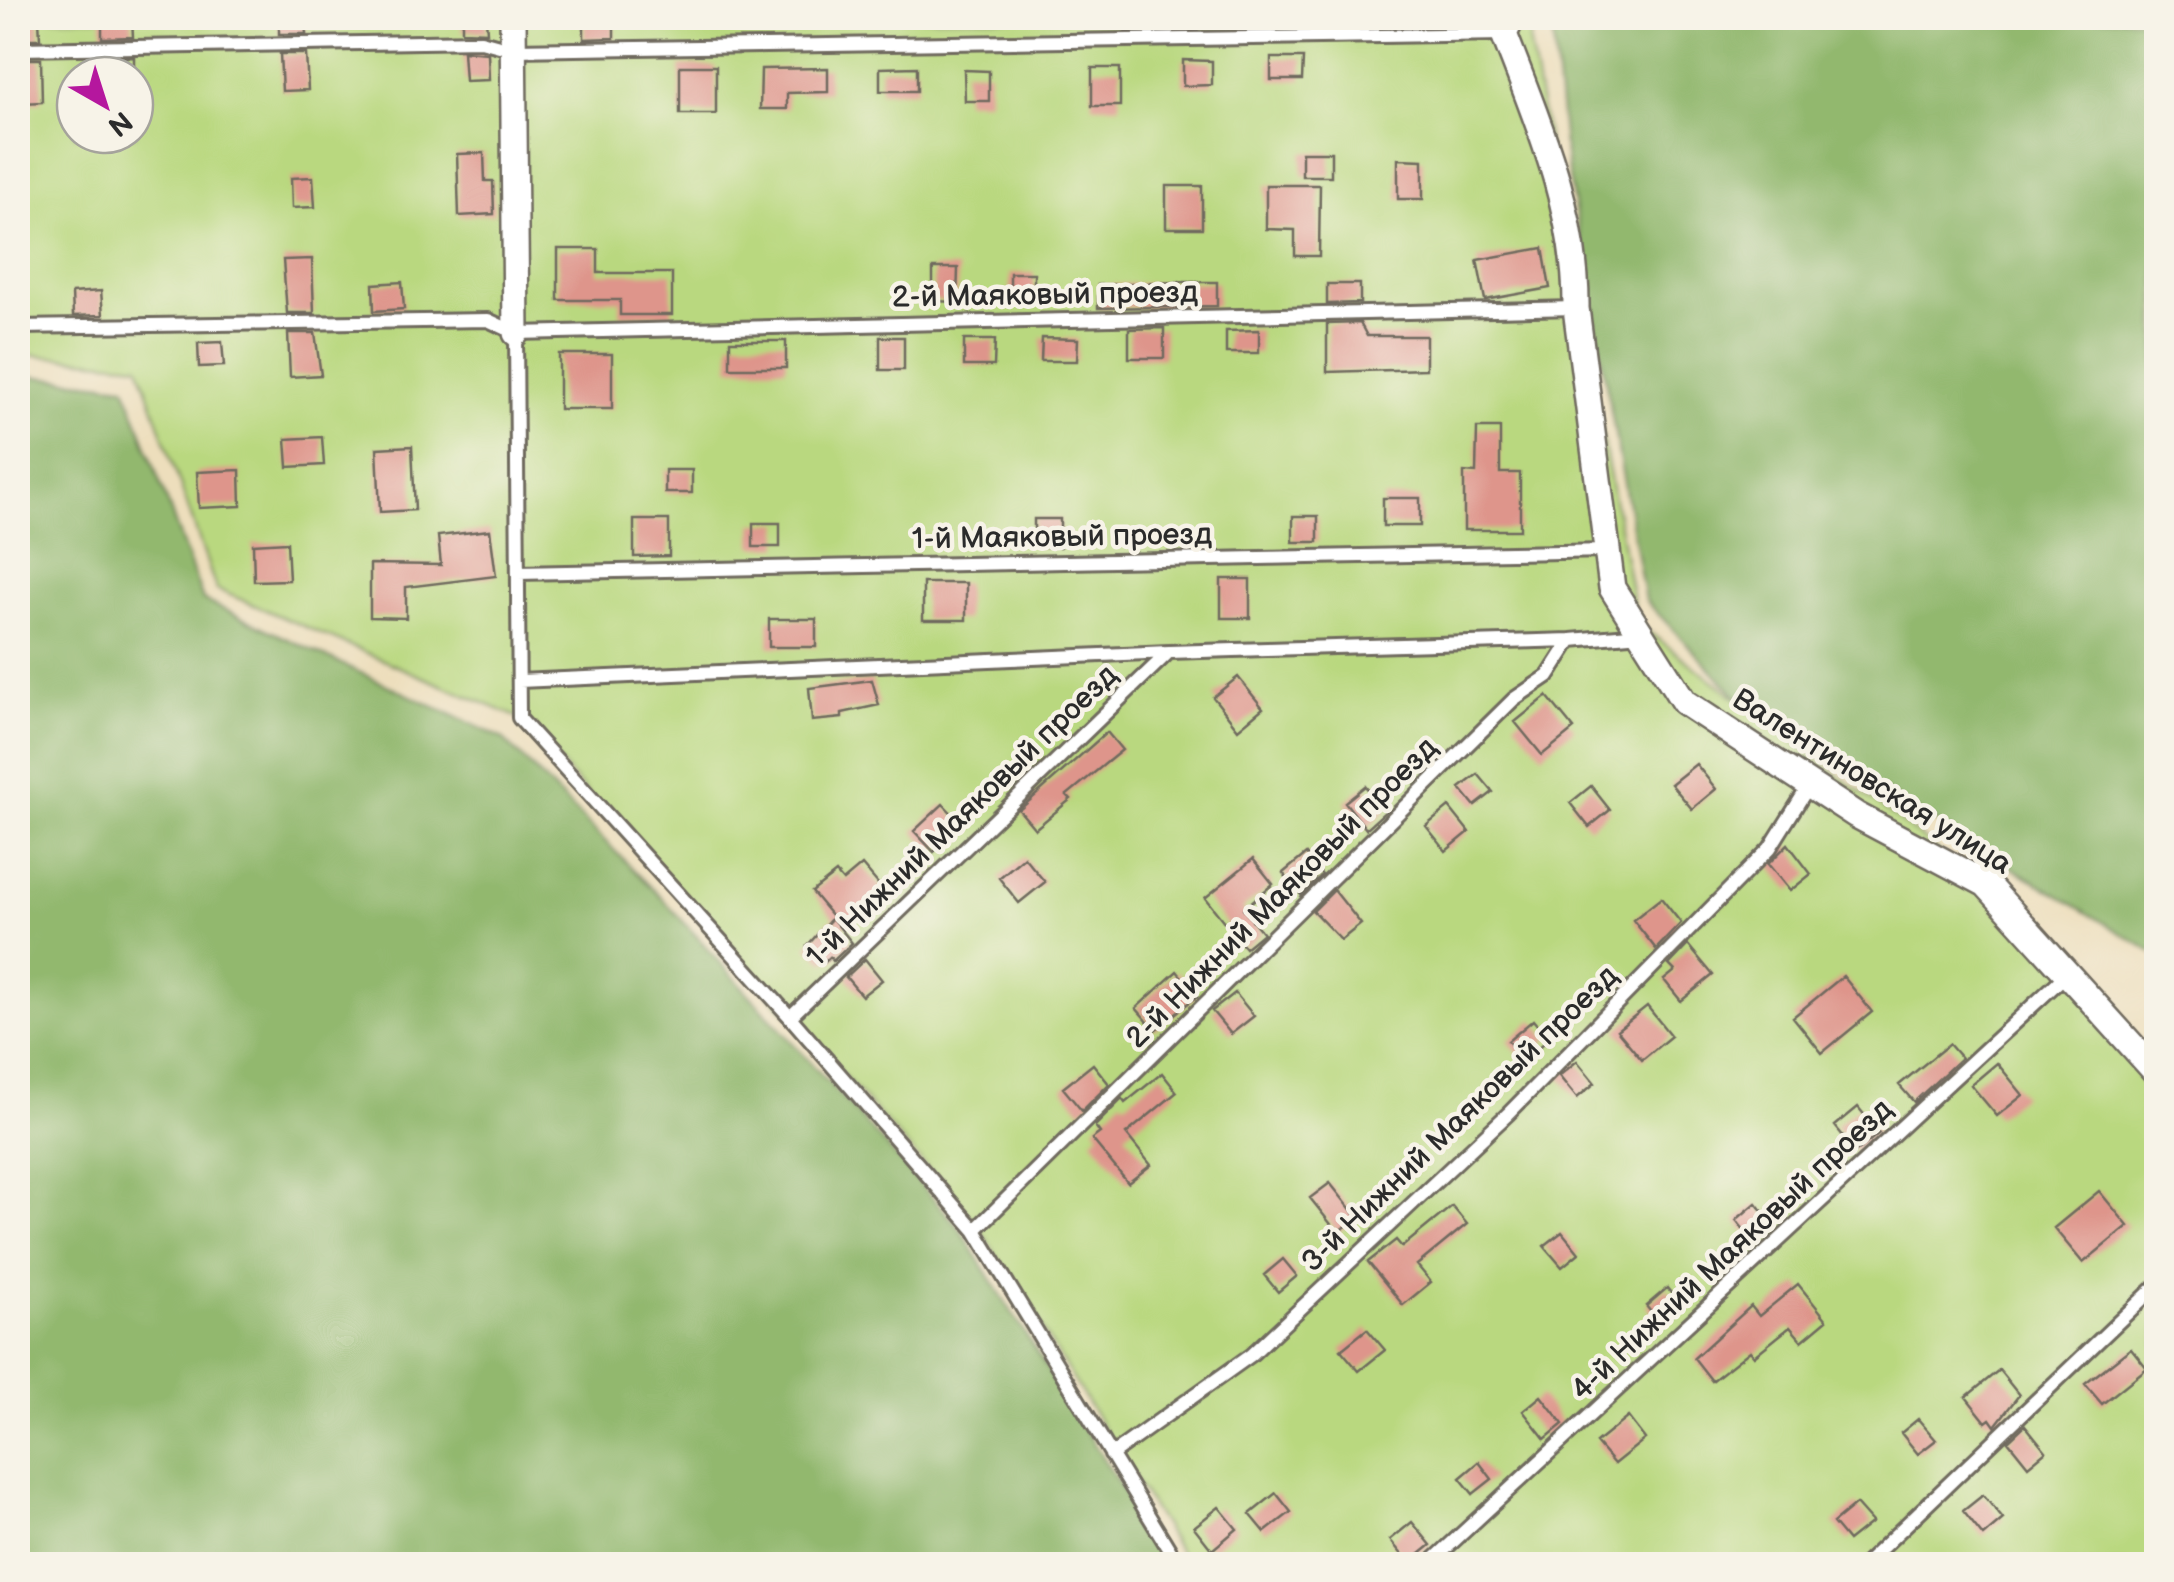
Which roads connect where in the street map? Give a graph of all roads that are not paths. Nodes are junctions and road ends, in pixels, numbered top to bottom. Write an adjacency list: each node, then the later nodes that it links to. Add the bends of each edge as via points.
1 (513, 18): 4 (street)
2 (1508, 26): 4 (lane); 5 (street, Валентиновская улица, via 1551,159 1576,266)
3 (18, 49): 4 (lane, via 481,41)
4 (514, 50): 7 (street)
5 (1576, 308): 7 (lane, 2-й Маяковый проезд); 8 (street, Валентиновская улица)
6 (18, 326): 7 (lane, 2-й Маяковый проезд, via 488,320)
7 (516, 332): 9 (lane)
8 (1607, 551): 9 (lane, 1-й Маяковый проезд); 10 (street, Валентиновская улица, via 1612,588)
9 (518, 573): 13 (lane)
10 (1641, 634): 11 (lane); 14 (street, Валентиновская улица, via 1684,702)
11 (1571, 640): 12 (lane); 18 (lane, 2-й Нижний Маяковый проезд, via 1548,676 1514,700)
12 (1169, 652): 13 (lane); 16 (lane, 1-й Нижний Маяковый проезд)
13 (518, 681): 16 (lane, via 519,718)
14 (1810, 784): 15 (street, Валентиновская улица, via 1986,884); 20 (lane, 3-й Нижний Маяковый проезд, via 1770,848 1508,1114 1250,1355)
15 (2068, 972): 17 (street, Валентиновская улица); 22 (lane, 4-й Нижний Маяковый проезд)
16 (790, 1017): 18 (lane)
17 (2156, 1072)
18 (975, 1230): 20 (lane)
19 (2156, 1286): 23 (lane)
20 (1111, 1456): 21 (lane)
21 (1178, 1564)
22 (1429, 1564)
23 (1865, 1564)

